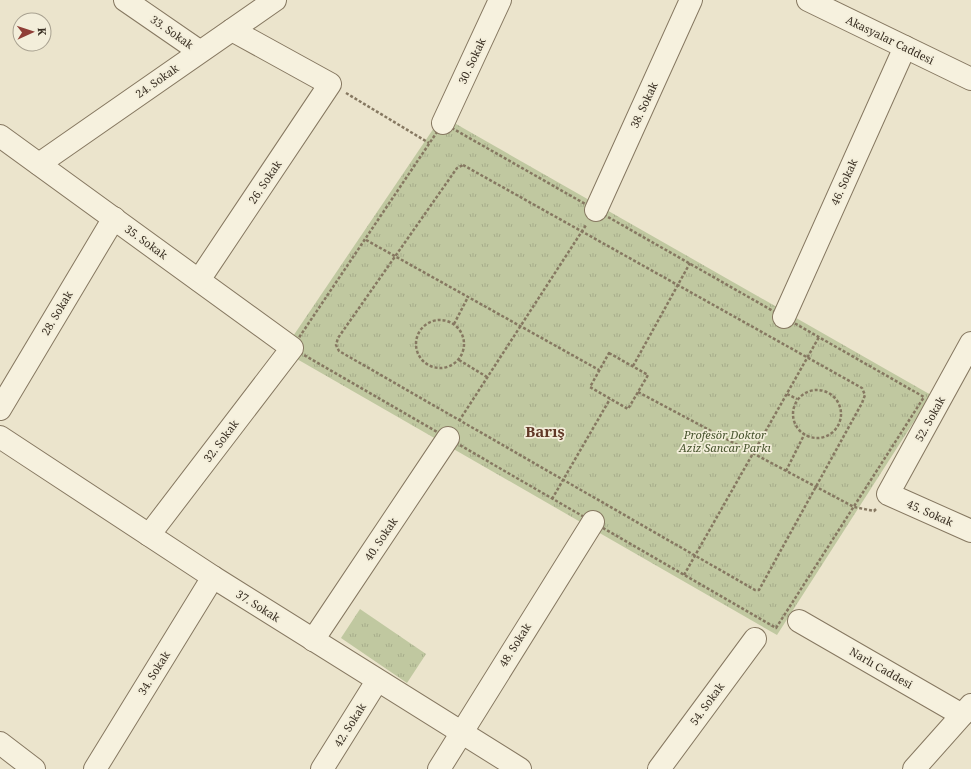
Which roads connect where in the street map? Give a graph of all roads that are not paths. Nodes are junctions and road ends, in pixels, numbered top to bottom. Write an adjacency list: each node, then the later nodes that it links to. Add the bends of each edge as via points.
1 (125, 0): 8 (street, 33. Sokak)
2 (275, 0): 6 (street, 24. Sokak)
3 (500, 0): 10 (street, 30. Sokak)
4 (691, 0): 13 (street, 38. Sokak)
5 (808, 0): 7 (street, Akasyalar Caddesi)
6 (232, 30): 8 (street, 24. Sokak); 15 (street, 26. Sokak, via 330,84)
7 (905, 47): 9 (street, Akasyalar Caddesi); 16 (street, 46. Sokak)
8 (199, 51): 12 (street, 24. Sokak)
9 (971, 79)
10 (443, 123)
11 (0, 136): 12 (street, 35. Sokak)
12 (39, 164): 14 (street, 35. Sokak)
13 (593, 215)
14 (114, 218): 15 (street, 35. Sokak); 19 (street, 28. Sokak)
15 (200, 280): 18 (street, 35. Sokak)
16 (784, 317)
17 (971, 343): 22 (street, 52. Sokak)
18 (292, 348): 25 (street, 32. Sokak)
19 (0, 409)
20 (452, 432): 29 (street, 40. Sokak)
21 (0, 437): 25 (street, 37. Sokak)
22 (888, 494): 24 (street, 45. Sokak)
23 (593, 522): 32 (street, 48. Sokak)
24 (971, 532)
25 (149, 535): 26 (street, 37. Sokak)
26 (213, 577): 29 (street, 37. Sokak); 35 (street, 34. Sokak)
27 (799, 621): 31 (street, Narlı Caddesi)
28 (755, 639): 39 (street, 54. Sokak)
29 (313, 640): 30 (street, 37. Sokak)
30 (377, 681): 32 (street, 37. Sokak); 36 (street, 42. Sokak)
31 (967, 710): 40 (street)
32 (460, 733): 37 (street, 48. Sokak); 38 (street, 37. Sokak)
33 (0, 743): 34 (street)
34 (34, 769)
35 (95, 769)
36 (322, 769)
37 (439, 769)
38 (520, 769)
39 (659, 769)
40 (914, 769)

